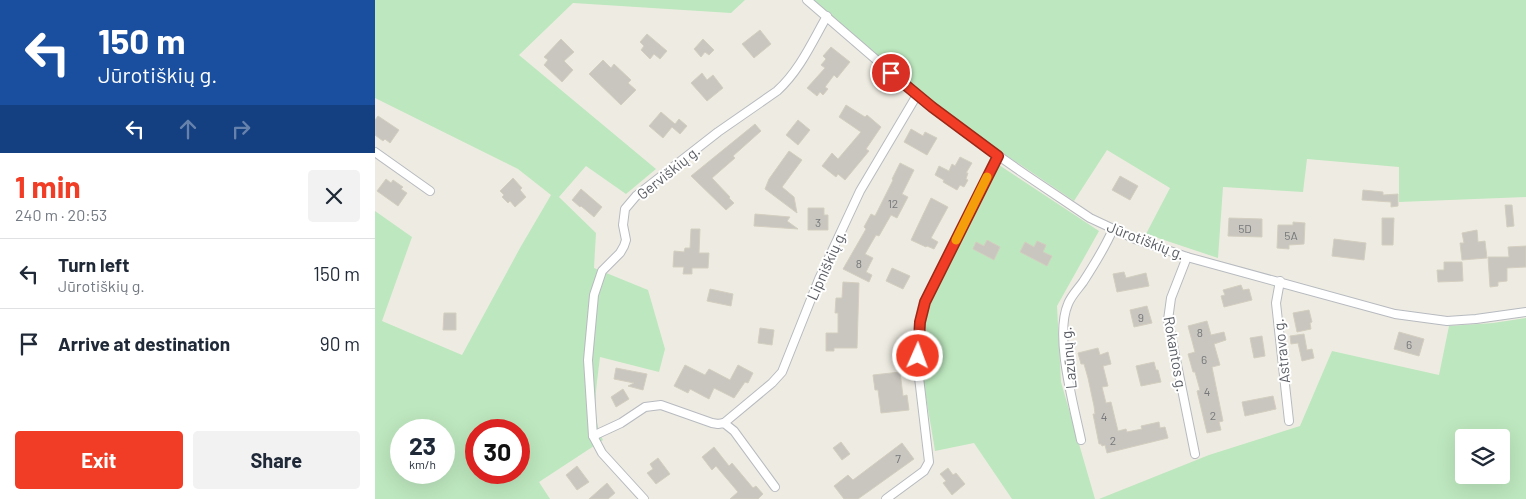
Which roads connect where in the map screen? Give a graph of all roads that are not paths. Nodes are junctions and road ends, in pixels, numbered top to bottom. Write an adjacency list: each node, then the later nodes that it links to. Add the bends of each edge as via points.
1 (807, 0): 2 (street, Jūrotiškių g.)
2 (827, 16): 3 (street, Jūrotiškių g.); 13 (street, Gerviškių g., via 789,80 673,166 625,209 624,246 602,271 594,295 588,360)
3 (917, 96): 5 (street, Jūrotiškių g.); 12 (street, Lipniškių g., via 860,191 819,279 782,372)
4 (375, 152): 6 (street)
5 (998, 156): 7 (street, Jūrotiškių g., via 1090,218); 18 (street, via 925,302 920,322 918,369 929,462 924,471)
6 (430, 190)
7 (1113, 228): 8 (street, Jūrotiškių g., via 1135,239); 14 (street, Lazūnų g., via 1097,260 1068,304 1065,315 1065,355)
8 (1187, 256): 9 (street, Jūrotiškių g.); 15 (street, Rokantos g., via 1171,298 1168,320)
9 (1279, 281): 10 (street, Jūrotiškių g., via 1395,314 1428,320 1477,320); 11 (street, Astravo g., via 1276,304)
10 (1526, 312)
11 (1289, 421)
12 (724, 423): 13 (street, via 712,423 661,405 645,407); 16 (street, via 734,431)
13 (593, 436): 17 (street, Gerviškių g., via 602,453)
14 (1081, 440)
15 (1195, 454)
16 (775, 487)
17 (644, 499)
18 (886, 499)

